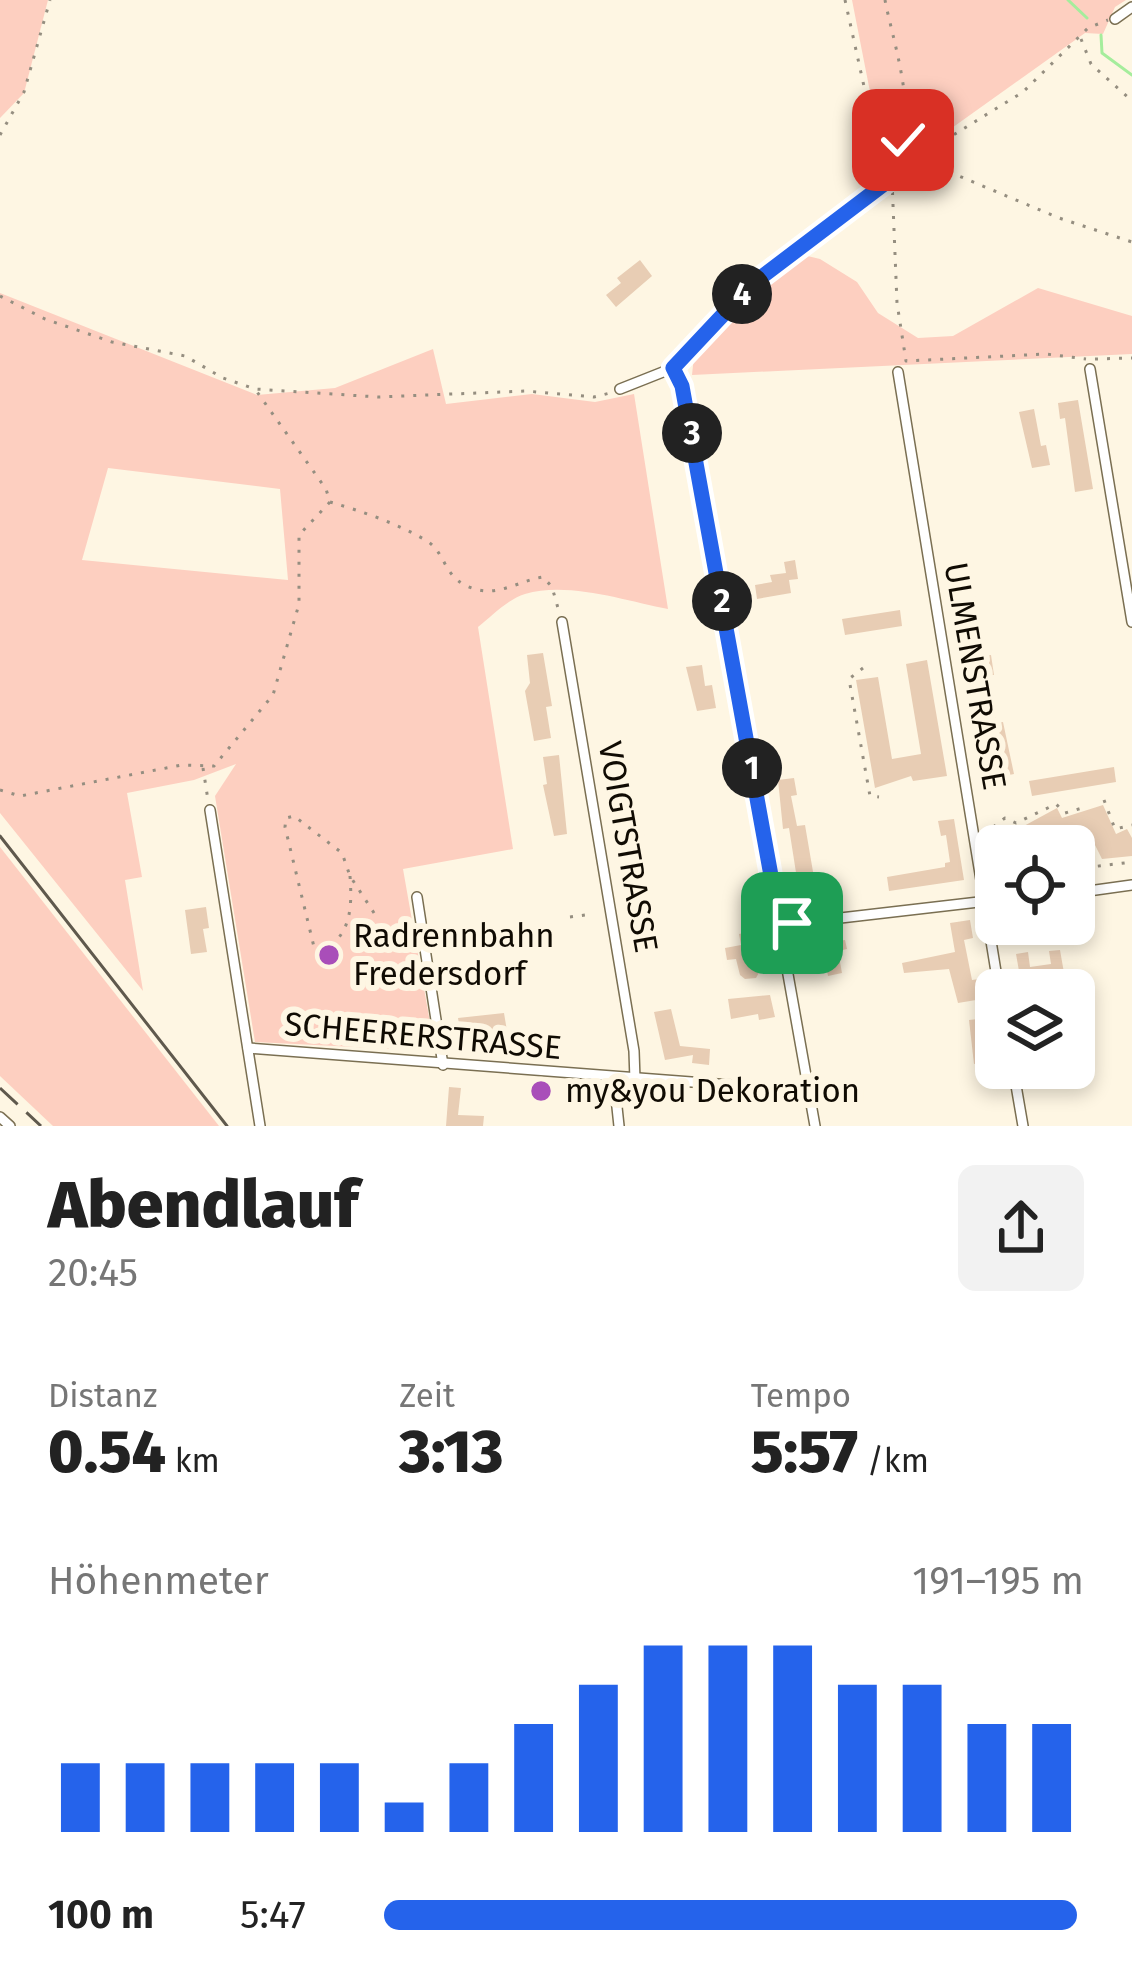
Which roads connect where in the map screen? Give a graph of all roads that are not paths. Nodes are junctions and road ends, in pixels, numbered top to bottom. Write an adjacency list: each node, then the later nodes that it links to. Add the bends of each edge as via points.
1 (1132, 7): 2 (street)
2 (1115, 19)
3 (1090, 369): 7 (street)
4 (898, 372): 9 (street, ULMENSTRASSE)
5 (620, 389): 14 (street, via 664,368 673,368 682,386)
6 (562, 622): 18 (street, VOIGTSTRASSE)
7 (1132, 622)
8 (210, 810): 15 (street)
9 (978, 825)
10 (1132, 885): 11 (street)
11 (1095, 889)
12 (417, 896): 16 (street)
13 (975, 902): 14 (street)
14 (780, 925): 20 (street)
15 (248, 1048): 16 (street, SCHEERERSTRASSE); 23 (street)
16 (443, 1065): 17 (street, SCHEERERSTRASSE)
17 (614, 1079): 18 (street, SCHEERERSTRASSE); 24 (street)
18 (635, 1080): 20 (street, SCHEERERSTRASSE)
19 (1017, 1089): 26 (street)
20 (809, 1091): 25 (street)
21 (0, 1117): 22 (street)
22 (10, 1126)
23 (260, 1126)
24 (619, 1126)
25 (815, 1126)
26 (1023, 1126)

